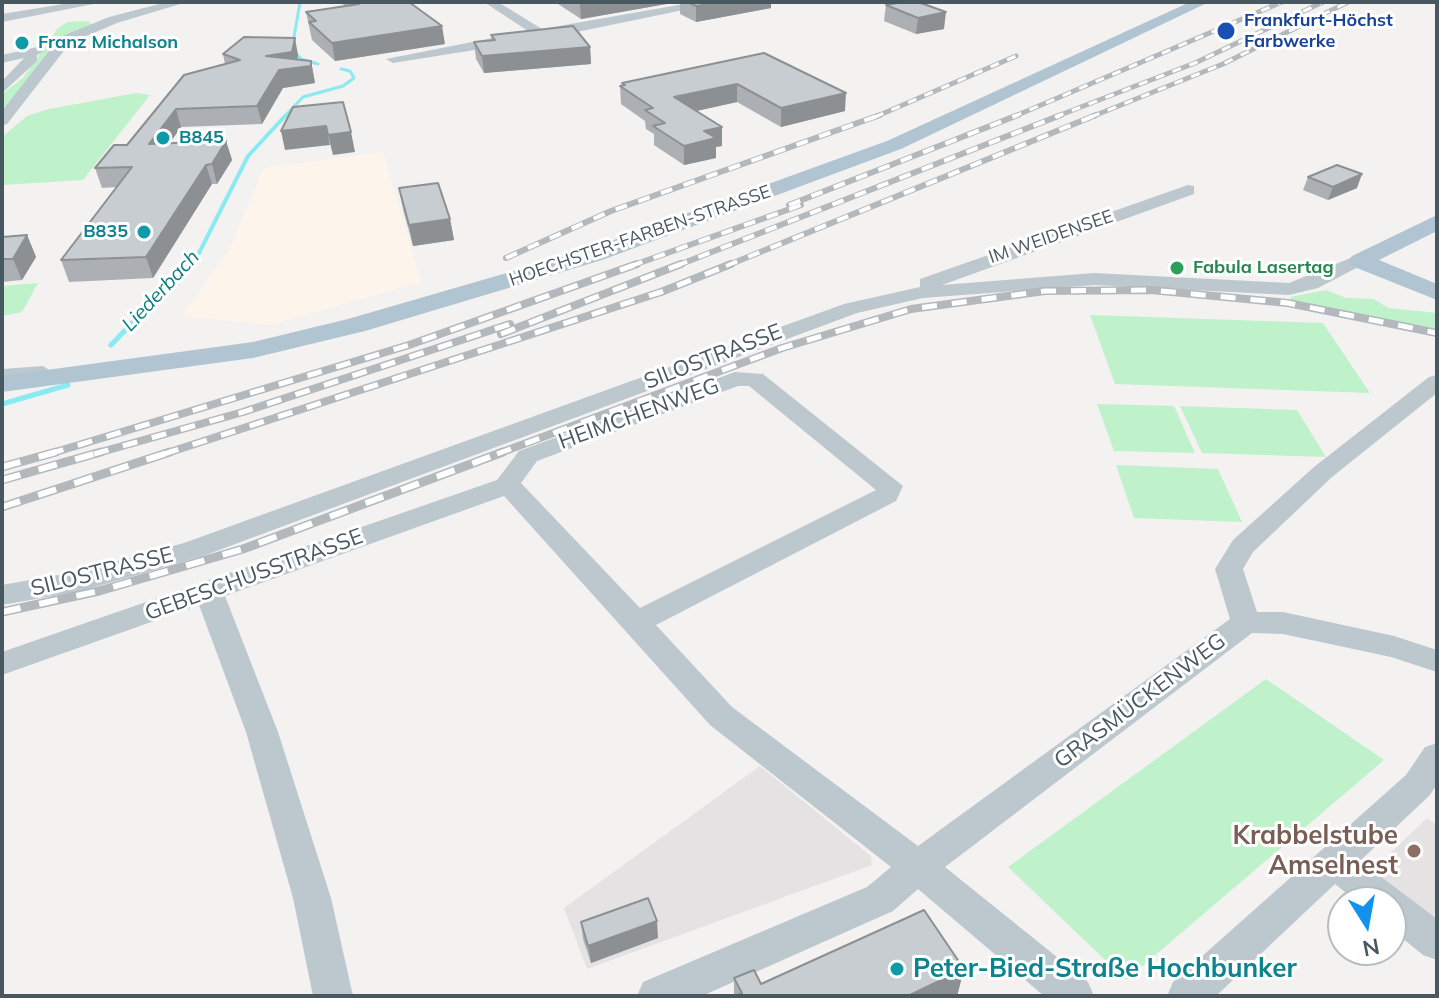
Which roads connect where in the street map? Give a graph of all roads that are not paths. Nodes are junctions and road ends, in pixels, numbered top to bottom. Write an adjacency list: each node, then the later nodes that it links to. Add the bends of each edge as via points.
1 (98, 2): 7 (street)
2 (181, 2): 14 (street, via 113,20 65,40)
3 (490, 2): 9 (street)
4 (716, 2): 9 (street)
5 (1202, 2): 21 (main road, HOECHSTER-FARBEN-STRASSE, via 894,145 623,245 298,340)
6 (114, 3): 8 (street)
7 (6, 17): 10 (street)
8 (61, 22)
9 (543, 35): 12 (street)
10 (36, 49): 11 (street); 13 (street)
11 (3, 59)
12 (393, 59)
13 (2, 89)
14 (2, 121)
15 (1188, 190): 18 (street, IM WEIDENSEE, via 944,275 923,285)
16 (1437, 222): 17 (main road, SILOSTRASSE)
17 (1360, 261): 18 (street, SILOSTRASSE, via 1289,289 1094,279); 19 (main road)
18 (923, 292): 29 (street, SILOSTRASSE, via 816,318 193,550 81,581)
19 (1437, 293)
20 (2, 366): 22 (main road)
21 (121, 369): 22 (main road); 25 (main road, HOECHSTER-FARBEN-STRASSE)
22 (66, 371): 23 (street)
23 (2, 376)
24 (1437, 382): 26 (street, GRASMÜCKENWEG)
25 (2, 384)
26 (1425, 408): 30 (street, GRASMÜCKENWEG, via 1323,472 1243,546 1229,569)
27 (506, 486): 28 (street, GEBESCHUSSTRASSE); 31 (street, via 519,493); 31 (street, HEIMCHENWEG, via 528,456 735,379 755,379 890,486 887,495)
28 (209, 593): 33 (street, GEBESCHUSSTRASSE); 40 (street, via 262,732 312,898)
29 (2, 595)
30 (1246, 622): 32 (street, via 1283,623); 36 (street, GRASMÜCKENWEG)
31 (635, 624): 36 (street, via 721,716)
32 (1437, 661)
33 (2, 664)
34 (1428, 770): 35 (street)
35 (1332, 861): 37 (street); 43 (street)
36 (918, 867): 41 (street, GRASMÜCKENWEG, via 880,899); 42 (street)
37 (1364, 886)
38 (1407, 919): 39 (street)
39 (1437, 942)
40 (333, 996)
41 (657, 996)
42 (1074, 996)
43 (1187, 996)

